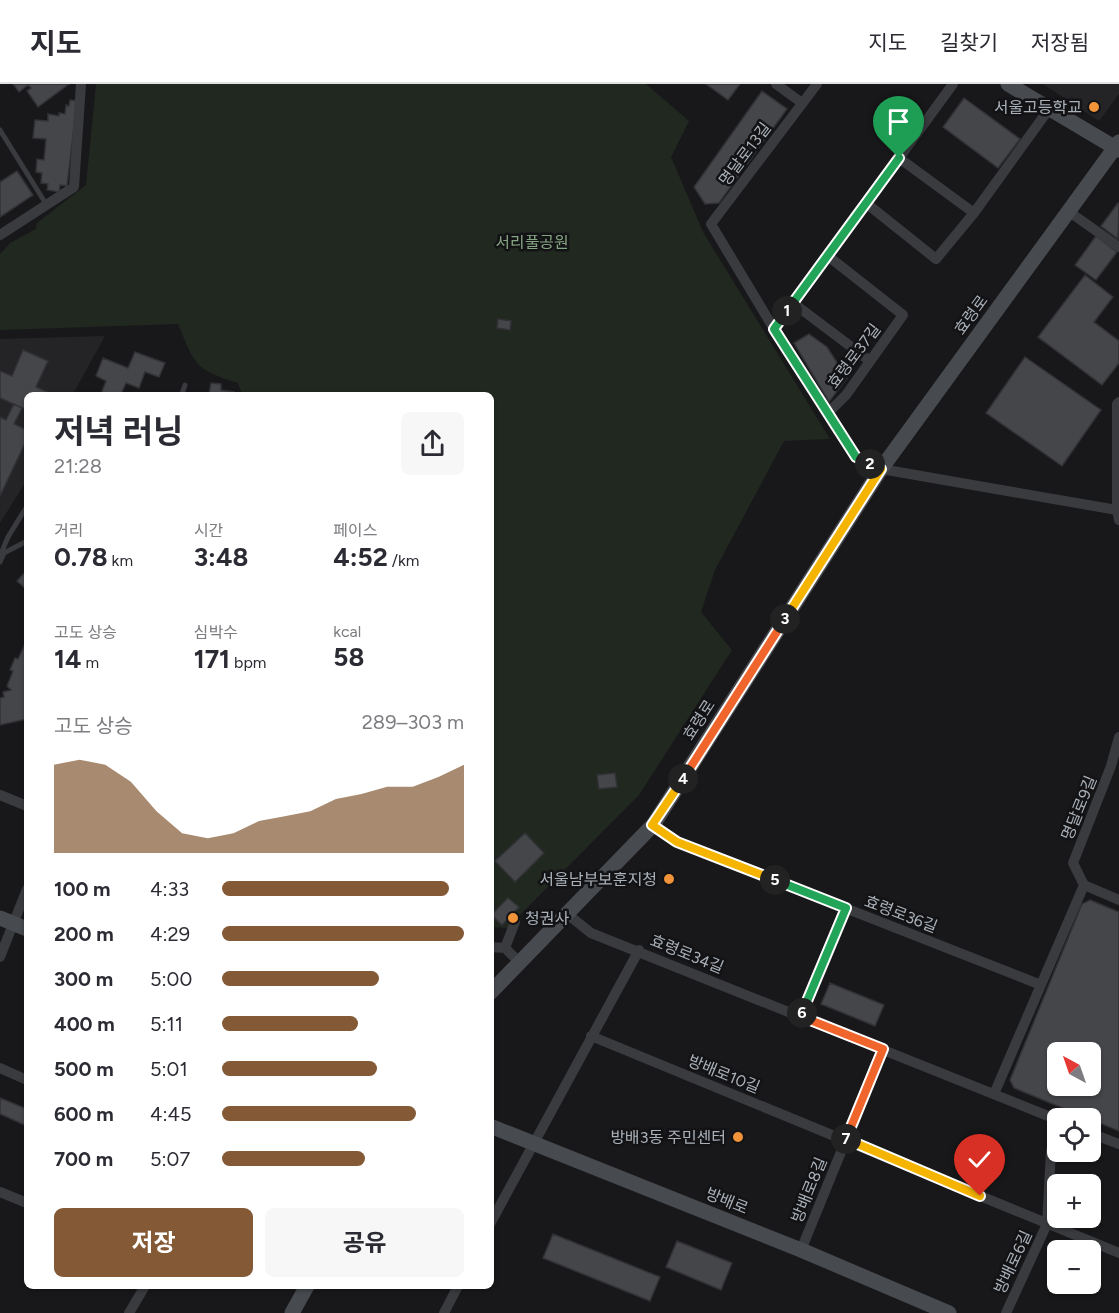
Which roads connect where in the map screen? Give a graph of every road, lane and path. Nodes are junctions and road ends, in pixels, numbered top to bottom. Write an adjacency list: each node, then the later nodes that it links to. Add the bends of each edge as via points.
1 (81, 84): 12 (street, via 74,187)
2 (776, 84): 6 (street)
3 (817, 84): 6 (street, 명달로13길)
4 (953, 84): 10 (street)
5 (1008, 84): 7 (main road)
6 (802, 103): 15 (street, 명달로13길)
7 (1049, 109): 9 (main road); 14 (street)
8 (0, 130): 12 (lane)
9 (1118, 146): 13 (main road, 효령로)
10 (899, 158): 11 (street); 14 (street)
11 (866, 203): 14 (street, via 936,259); 18 (street)
12 (46, 204): 16 (street)
13 (1068, 211): 17 (street); 26 (main road, 효령로)
14 (974, 213)
15 (711, 224): 20 (street, 효령로37길)
16 (0, 235)
17 (1119, 247)
18 (828, 256): 19 (street); 21 (street, 효령로37길, via 903,315)
19 (793, 303): 20 (street); 21 (street)
20 (774, 329): 25 (street, 효령로37길)
21 (870, 361): 25 (street, 효령로37길)
22 (185, 386): 23 (lane)
23 (183, 392)
24 (1119, 402): 28 (street)
25 (828, 413): 26 (street, 효령로37길, via 856,457)
26 (881, 469): 28 (street); 35 (main road, 효령로)
27 (24, 511): 30 (lane)
28 (1118, 515)
29 (24, 543): 31 (lane, via 4,553)
30 (0, 556)
31 (0, 562)
32 (1119, 737): 36 (street, 명달로9길, via 1072,863)
33 (0, 795): 34 (street)
34 (24, 805)
35 (652, 825): 39 (street, 효령로36길, via 677,842); 40 (main road, 효령로)
36 (1084, 885): 38 (street); 48 (street)
37 (24, 897): 42 (street)
38 (1119, 900)
39 (846, 908): 48 (street, 효령로36길); 50 (street)
40 (566, 913): 45 (street, 효령로34길, via 591,933); 47 (main road, 효령로)
41 (513, 918): 44 (street)
42 (14, 923): 46 (street)
43 (494, 947): 44 (street)
44 (505, 948): 47 (street)
45 (639, 950): 50 (street, 효령로34길); 51 (street)
46 (0, 957)
47 (519, 962): 49 (main road, 효령로)
48 (1041, 985): 55 (street)
49 (494, 989)
50 (800, 1016): 52 (street, 효령로34길)
51 (591, 1036): 59 (street, 방배로10길); 60 (street)
52 (883, 1049): 55 (street, 효령로34길); 59 (street, 방배로8길)
53 (0, 1068): 54 (street)
54 (24, 1079)
55 (994, 1094): 56 (street, 효령로34길)
56 (1047, 1116)
57 (494, 1128): 60 (main road, 방배로)
58 (1101, 1137): 61 (street)
59 (845, 1140): 65 (street); 67 (street, 방배로8길)
60 (532, 1144): 64 (street); 67 (main road, 방배로)
61 (1119, 1144)
62 (0, 1192): 63 (street)
63 (24, 1202)
64 (494, 1216)
65 (1047, 1224): 76 (street, 방배로6길)
66 (1057, 1228): 68 (street, 방배로6길)
67 (801, 1250): 75 (main road, 방배로)
68 (1119, 1253)
69 (143, 1289): 73 (street)
70 (306, 1289): 72 (main road)
71 (456, 1289): 74 (street)
72 (297, 1311)
73 (129, 1313)
74 (444, 1313)
75 (949, 1313)
76 (1006, 1313)

